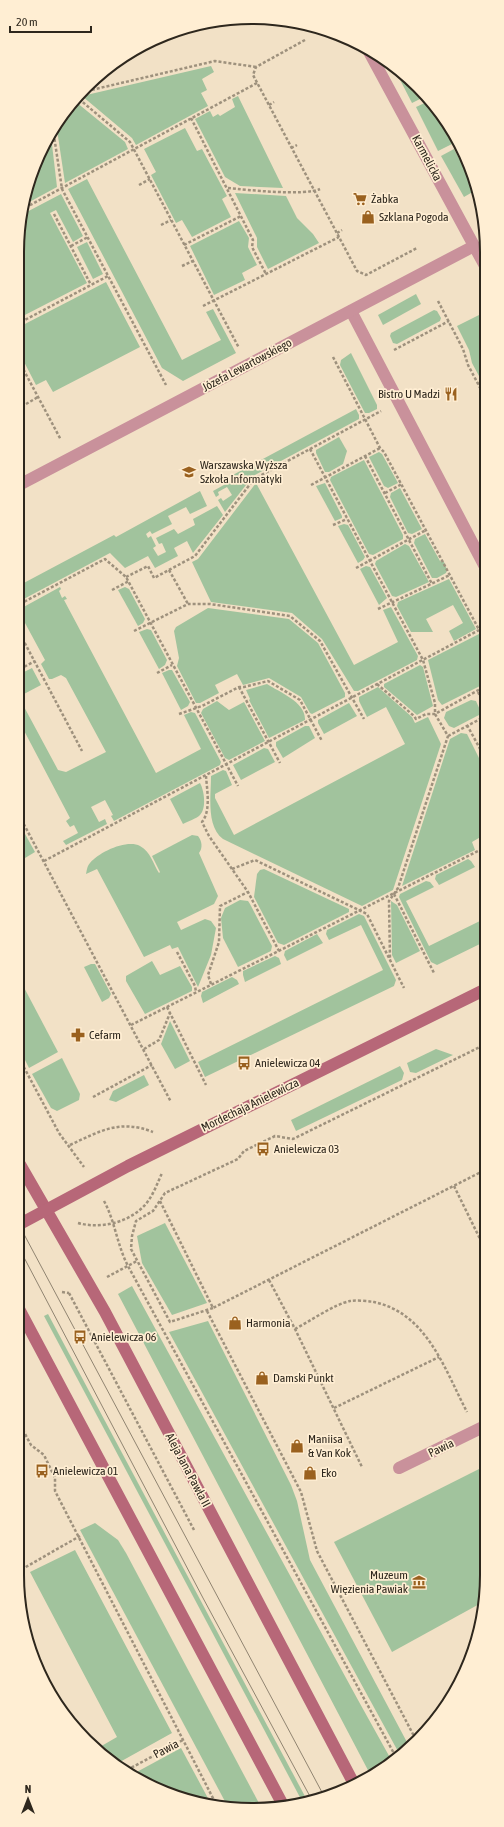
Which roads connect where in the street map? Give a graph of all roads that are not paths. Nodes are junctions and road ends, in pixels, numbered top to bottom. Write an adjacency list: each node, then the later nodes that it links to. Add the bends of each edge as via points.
1 (373, 59): 2 (street, Karmelicka)
2 (474, 246): 3 (street, Karmelicka); 4 (street, Józefa Lewartowskiego)
3 (480, 257)
4 (351, 311): 5 (street, Józefa Lewartowskiego); 6 (street)
5 (24, 482)
6 (480, 557)
7 (480, 992): 9 (main road, Mordechaja Anielewicza, via 177,1141)
8 (24, 1172): 9 (main road, Aleja Jana Pawła II)
9 (46, 1210): 10 (main road, Mordechaja Anielewicza); 14 (main road, Aleja Jana Pawła II, via 105,1312)
10 (24, 1222)
11 (24, 1318): 15 (main road)
12 (480, 1428): 13 (street, Pawia)
13 (399, 1468)
14 (352, 1780)
15 (281, 1801)

